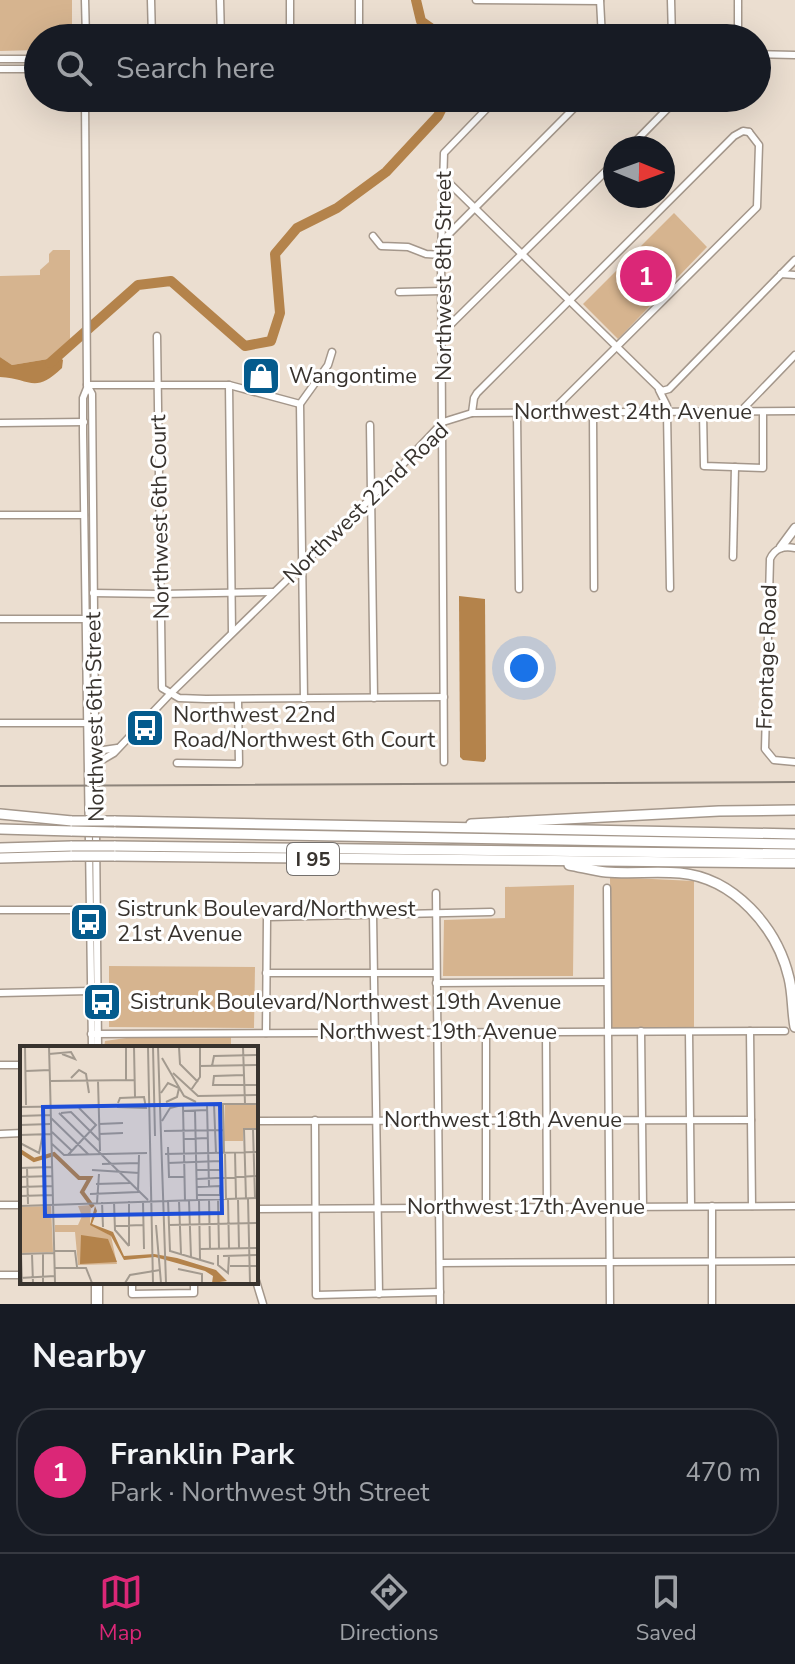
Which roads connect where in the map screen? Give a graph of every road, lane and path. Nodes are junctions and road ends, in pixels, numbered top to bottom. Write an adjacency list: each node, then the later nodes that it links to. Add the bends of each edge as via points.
1 (85, 0): 10 (street)
2 (151, 0): 11 (street)
3 (220, 0): 12 (street)
4 (290, 0): 13 (street)
5 (359, 0): 14 (street)
6 (476, 0): 7 (street)
7 (600, 0): 15 (street)
8 (671, 0): 16 (street)
9 (738, 0): 17 (street)
10 (86, 24)
11 (152, 24)
12 (221, 24)
13 (290, 24)
14 (359, 24)
15 (601, 24)
16 (672, 24)
17 (738, 24)
18 (771, 54): 19 (street)
19 (795, 55)
20 (0, 59): 21 (street)
21 (24, 59)
22 (0, 69): 23 (street)
23 (24, 69)
24 (85, 112): 53 (street, Northwest 6th Street)
25 (484, 112): 32 (street, Northwest 8th Street, via 444,153)
26 (570, 112): 33 (street)
27 (664, 112): 30 (street)
28 (755, 123): 29 (street)
29 (749, 132): 34 (street, via 759,145); 45 (street, Northwest 22nd Road, via 734,136)
30 (641, 136)
31 (603, 174): 39 (street)
32 (443, 177): 33 (street); 37 (street, Northwest 8th Street)
33 (476, 209): 37 (street); 39 (street)
34 (754, 210): 35 (street); 48 (street)
35 (760, 219)
36 (373, 236): 38 (street, via 381,246)
37 (441, 242): 38 (street, Northwest 8th Street)
38 (441, 255): 43 (street, Northwest 8th Street)
39 (523, 255): 45 (street); 46 (street)
40 (795, 260): 41 (street)
41 (781, 274): 42 (street); 54 (street)
42 (795, 275)
43 (441, 291): 44 (street); 46 (street, Northwest 8th Street)
44 (399, 292)
45 (570, 301): 48 (street); 62 (street, Northwest 22nd Road, via 477,393)
46 (442, 333): 67 (street, Northwest 8th Street)
47 (157, 336): 52 (street, Northwest 6th Court)
48 (617, 349): 54 (street); 58 (street)
49 (332, 352): 55 (street)
50 (795, 355): 60 (street)
51 (229, 385): 52 (street); 55 (street); 88 (street)
52 (158, 386): 53 (street); 87 (street, Northwest 6th Court)
53 (87, 387): 65 (street, Northwest 6th Street); 66 (street, Northwest 6th Street)
54 (663, 390): 56 (street)
55 (300, 404): 79 (street)
56 (667, 409): 59 (street, Northwest 24th Avenue); 64 (street, Northwest 24th Avenue); 81 (street)
57 (795, 411): 61 (street, Northwest 24th Avenue)
58 (551, 412): 63 (street, Northwest 24th Avenue); 64 (street, Northwest 24th Avenue)
59 (703, 412): 60 (street, Northwest 24th Avenue); 70 (street, via 704,466)
60 (740, 412): 61 (street, Northwest 24th Avenue)
61 (763, 412): 70 (street, via 763,468)
62 (472, 413): 63 (street, Northwest 24th Avenue); 67 (street, Northwest 22nd Road)
63 (517, 413): 82 (street)
64 (593, 413): 80 (street)
65 (92, 421): 66 (street); 74 (street, Northwest 6th Street)
66 (83, 422): 68 (street); 73 (street, Northwest 6th Street)
67 (443, 422): 71 (street, Northwest 22nd Road); 95 (street, Northwest 8th Street)
68 (0, 423)
69 (370, 425): 71 (street)
70 (735, 467): 78 (street)
71 (370, 499): 79 (street, Northwest 22nd Road); 96 (street)
72 (0, 515): 73 (street)
73 (84, 515): 74 (street); 84 (street, Northwest 6th Street)
74 (93, 515): 85 (street, Northwest 6th Street)
75 (795, 528): 76 (main road)
76 (781, 547): 77 (street); 104 (street, Frontage Road, via 773,553 769,570 765,749 774,760)
77 (795, 548)
78 (733, 557)
79 (301, 565): 83 (street, Northwest 22nd Road); 97 (street)
80 (594, 588)
81 (670, 588)
82 (519, 589)
83 (274, 591): 86 (street); 89 (street, Northwest 22nd Road)
84 (85, 593): 85 (street); 91 (street, Northwest 6th Street)
85 (94, 593): 87 (street); 92 (street, Northwest 6th Street)
86 (257, 593): 88 (street); 89 (street)
87 (161, 594): 88 (street); 94 (street, Northwest 6th Court, via 162,688)
88 (231, 594): 93 (street)
89 (266, 600): 93 (street, Northwest 22nd Road)
90 (0, 619): 91 (street)
91 (85, 619): 92 (street); 100 (street, Northwest 6th Street)
92 (95, 619): 102 (street, Northwest 6th Street)
93 (232, 632): 94 (street, Northwest 22nd Road)
94 (171, 693): 98 (street, via 179,698); 101 (street, Northwest 22nd Road)
95 (444, 697): 96 (street); 103 (street, Northwest 8th Street)
96 (374, 698): 97 (street)
97 (304, 699): 98 (street)
98 (238, 700): 106 (street, via 239,764)
99 (0, 723): 100 (street)
100 (87, 723): 126 (street, Northwest 6th Street)
101 (117, 748): 102 (street); 105 (street, Northwest 22nd Road)
102 (97, 751): 105 (street, Northwest 6th Street)
103 (444, 762)
104 (795, 762)
105 (97, 763): 126 (street, Northwest 6th Street)
106 (177, 763)
107 (795, 810): 112 (highway)
108 (0, 814): 110 (highway)
109 (0, 820): 110 (highway, I 95)
110 (72, 826): 111 (highway, I 95, bridge); 113 (highway)
111 (114, 827): 112 (highway, I 95); 115 (highway)
112 (443, 827): 114 (highway, I 95)
113 (0, 830)
114 (795, 834)
115 (795, 844)
116 (0, 845): 117 (highway)
117 (72, 851): 118 (highway, I 95, bridge); 120 (highway, I 95)
118 (114, 851): 119 (highway); 121 (highway, I 95)
119 (795, 854)
120 (0, 858)
121 (550, 861): 122 (highway, I 95); 137 (highway, via 603,872 690,874 732,893 764,923 778,947 789,978)
122 (792, 864)
123 (607, 888): 133 (street)
124 (436, 893): 128 (street)
125 (0, 910): 126 (street)
126 (93, 910): 135 (street, Northwest 6th Street); 147 (street, Northwest 6th Street)
127 (491, 912): 128 (street)
128 (436, 913): 129 (street); 132 (street)
129 (373, 915): 130 (street, via 269,917); 131 (street)
130 (266, 973): 131 (street); 145 (street)
131 (373, 973): 132 (street); 146 (street)
132 (436, 973): 134 (street)
133 (606, 982): 134 (street); 139 (street)
134 (436, 983): 142 (street)
135 (90, 991): 136 (street); 147 (street, Northwest 6th Street)
136 (0, 993)
137 (790, 1029): 141 (street, Northwest 19th Avenue)
138 (546, 1031): 139 (street, Northwest 19th Avenue); 143 (street, Northwest 19th Avenue); 150 (street)
139 (607, 1031): 140 (street, Northwest 19th Avenue); 154 (street)
140 (641, 1031): 144 (street, Northwest 19th Avenue); 155 (street)
141 (750, 1031): 144 (street, Northwest 19th Avenue); 157 (street)
142 (436, 1032): 143 (street, Northwest 19th Avenue); 146 (street, Northwest 19th Avenue); 153 (street)
143 (486, 1032): 149 (street)
144 (689, 1032): 156 (street)
145 (266, 1033): 146 (street, Northwest 19th Avenue); 147 (street, Northwest 19th Avenue)
146 (374, 1033): 152 (street)
147 (94, 1034): 148 (street, Northwest 6th Street)
148 (95, 1046)
149 (486, 1119): 150 (street, Northwest 18th Avenue); 153 (street, Northwest 18th Avenue); 168 (street)
150 (547, 1119): 154 (street, Northwest 18th Avenue); 169 (street)
151 (315, 1120): 152 (street, Northwest 18th Avenue); 158 (street, Northwest 18th Avenue); 170 (street)
152 (375, 1120): 153 (street, Northwest 18th Avenue); 171 (street)
153 (437, 1120): 167 (street)
154 (608, 1120): 155 (street, Northwest 18th Avenue); 161 (street)
155 (642, 1120): 156 (street, Northwest 18th Avenue); 162 (street)
156 (690, 1120): 157 (street, Northwest 18th Avenue); 163 (street)
157 (751, 1120): 165 (street)
158 (258, 1121)
159 (20, 1133): 160 (street)
160 (0, 1134)
161 (608, 1206): 162 (street, Northwest 17th Avenue); 169 (street, Northwest 17th Avenue); 175 (street)
162 (643, 1206): 163 (street, Northwest 17th Avenue)
163 (691, 1206): 164 (street, Northwest 17th Avenue)
164 (712, 1206): 165 (street, Northwest 17th Avenue); 173 (street)
165 (752, 1206): 166 (street, Northwest 17th Avenue)
166 (795, 1206)
167 (439, 1207): 168 (street, Northwest 17th Avenue); 171 (street, Northwest 17th Avenue); 176 (street)
168 (486, 1207): 169 (street, Northwest 17th Avenue)
169 (547, 1207)
170 (316, 1208): 171 (street, Northwest 17th Avenue); 172 (street, Northwest 17th Avenue); 181 (street, via 316,1295)
171 (377, 1208): 181 (street)
172 (258, 1209)
173 (712, 1261): 174 (street); 175 (street); 185 (street)
174 (795, 1261)
175 (610, 1262): 176 (street); 184 (street)
176 (440, 1263): 180 (street)
177 (132, 1284): 178 (street, via 132,1294 194,1293)
178 (194, 1284)
179 (257, 1284): 182 (street)
180 (440, 1292): 181 (street); 183 (street)
181 (379, 1294)
182 (263, 1304)
183 (440, 1304)
184 (610, 1304)
185 (712, 1304)

